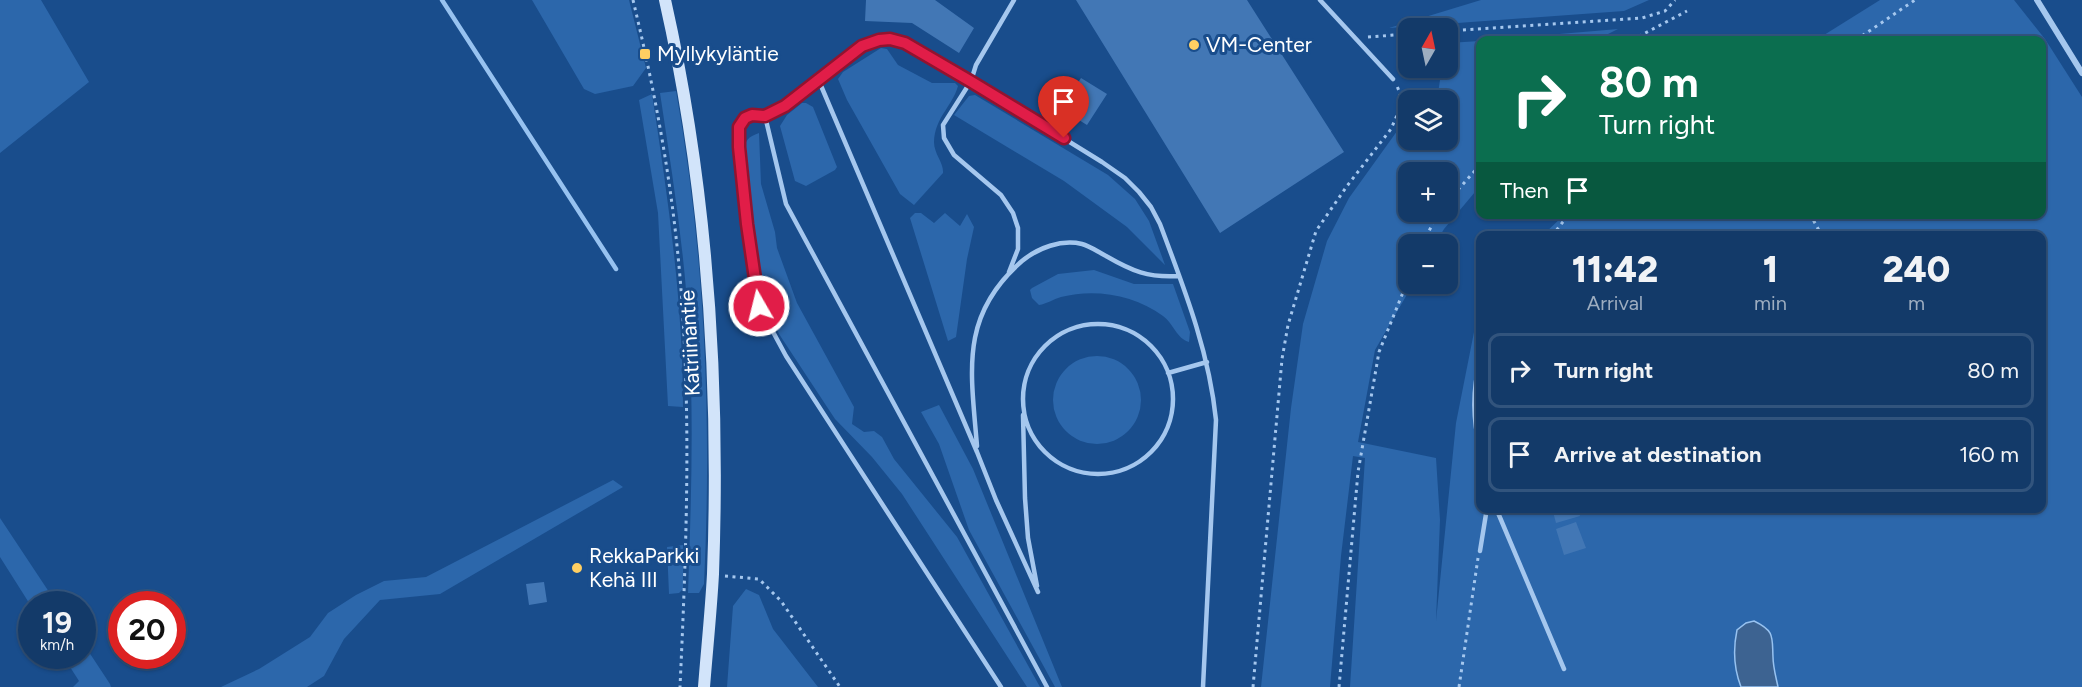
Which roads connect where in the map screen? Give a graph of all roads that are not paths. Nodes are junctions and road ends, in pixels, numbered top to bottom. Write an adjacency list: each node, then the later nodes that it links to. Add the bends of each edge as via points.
1 (665, 0): 22 (main road, Katriinantie, via 681,69 699,194 711,345 715,498)
2 (1014, 0): 8 (lane)
3 (1320, 0): 6 (lane)
4 (2037, 0): 5 (street)
5 (2082, 73)
6 (1393, 80)
7 (819, 81): 8 (lane, via 862,46 890,39 905,43); 9 (lane); 17 (lane)
8 (970, 81): 10 (lane, via 943,125 944,138 954,154 1001,195 1013,213 1018,249); 11 (lane, via 1125,178 1160,224)
9 (765, 116): 23 (lane, via 745,118 738,134 759,306 786,356); 24 (lane, via 786,204)
10 (1008, 274): 11 (lane, via 1047,246 1070,242 1084,244 1148,276); 17 (lane, via 984,308 975,335 970,368)
11 (1179, 276): 12 (lane)
12 (1207, 362): 13 (lane); 25 (lane, via 1216,420)
13 (1168, 373): 15 (lane, via 1149,344 1134,333 1118,326 1082,326 1065,331 1038,354 1029,369); 15 (lane, via 1173,392 1166,430 1141,460 1123,469 1084,472 1049,455 1036,441)
14 (1476, 375): 16 (lane)
15 (1023, 404): 17 (lane, via 1025,498 1038,592)
16 (1476, 430)
17 (977, 452)
18 (1486, 513): 20 (lane)
19 (1498, 513): 21 (lane)
20 (1480, 551)
21 (1564, 669)
22 (704, 687)
23 (1001, 687)
24 (1047, 687)
25 (1203, 687)

